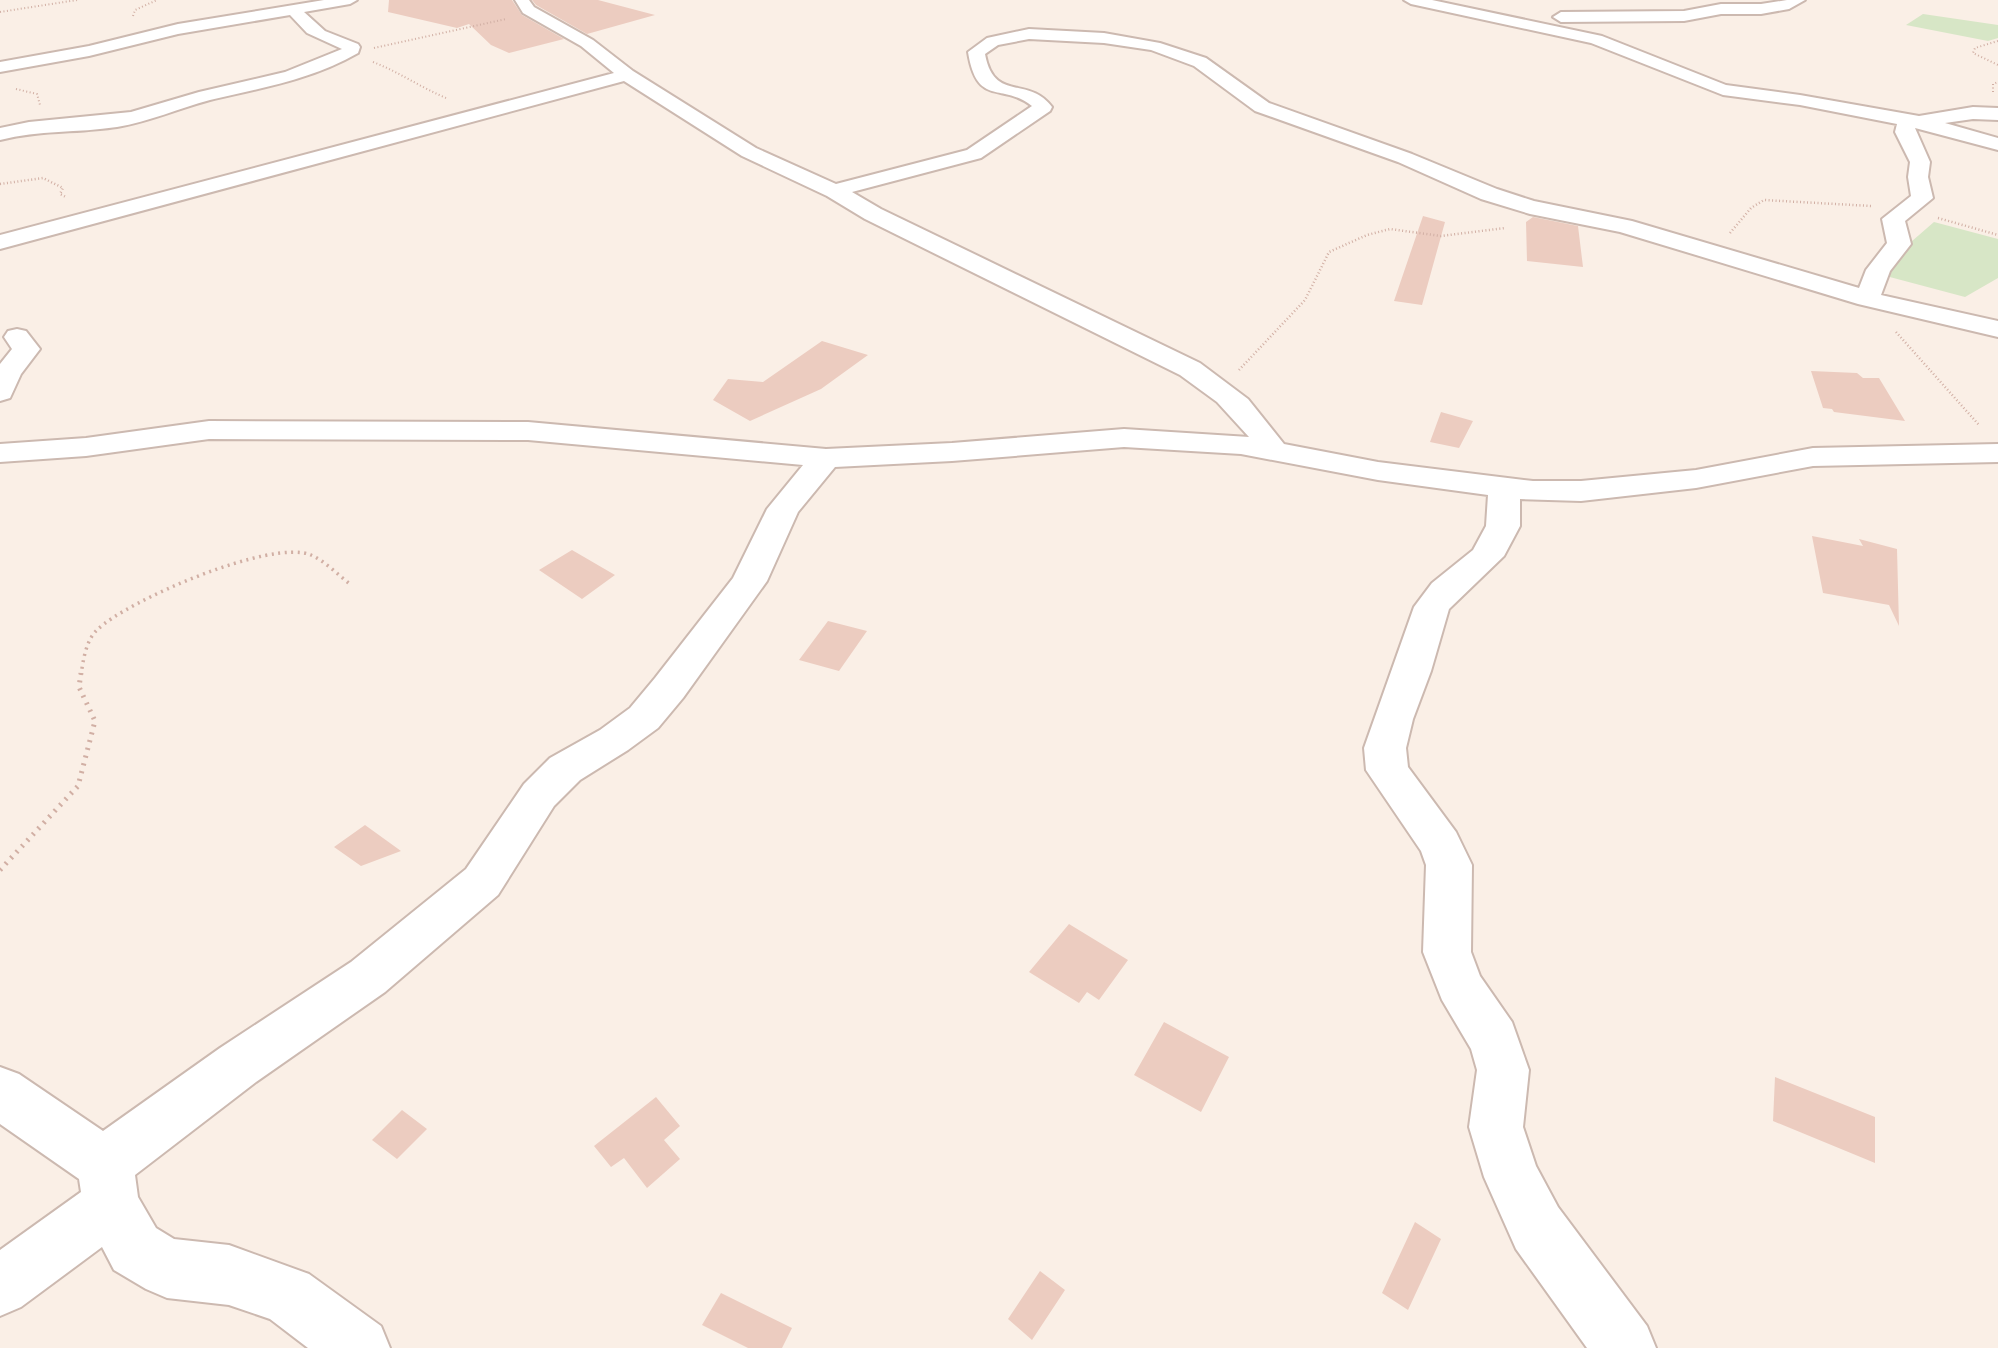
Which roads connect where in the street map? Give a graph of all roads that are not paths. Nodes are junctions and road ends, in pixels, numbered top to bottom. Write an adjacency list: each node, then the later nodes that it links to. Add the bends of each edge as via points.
1 (350, 0): 5 (street)
2 (1411, 0): 6 (street)
3 (1798, 0): 6 (street, via 1761,9 1721,9 1684,16)
4 (528, 7): 8 (street, via 587,43)
5 (295, 10): 7 (street, via 178,29); 11 (street, via 316,32 352,47 347,53 274,81 151,114)
6 (1500, 17): 10 (street, via 1596,39 1723,90)
7 (0, 67)
8 (627, 75): 13 (street, via 749,152); 14 (street)
9 (1998, 114): 10 (street, via 1973,113)
10 (1919, 122): 12 (street); 15 (street, via 1906,124 1905,132 1920,162 1917,177 1922,198 1893,219 1899,244 1878,270)
11 (0, 134)
12 (1998, 144)
13 (835, 191): 15 (street, via 974,154 1043,107 988,83 978,73 976,52 992,41 1055,33 1104,38 1176,52 1200,62 1262,107 1405,158 1489,194 1624,226); 20 (street, via 1221,387 1254,419)
14 (0, 242)
15 (1867, 299): 16 (street)
16 (1998, 329)
17 (17, 337): 18 (street, via 26,349 7,373)
18 (0, 392)
19 (0, 453): 22 (street, via 209,430 528,431)
20 (1275, 453): 22 (street, via 1241,445 1124,438); 23 (street)
21 (1998, 453): 23 (street, via 1813,457 1696,479 1581,491)
22 (826, 458): 25 (street, via 783,509 749,581 669,688 644,718 565,769 540,795 482,882 368,977 238,1065)
23 (1504, 489): 28 (street, via 1503,526 1487,556 1432,607 1392,719 1385,748 1387,770 1440,844 1449,865 1447,952 1459,985 1497,1049 1503,1070 1496,1127 1512,1177 1537,1228)
24 (0, 1092): 25 (street, via 62,1137)
25 (108, 1184): 26 (street); 27 (street, via 135,1249 167,1268 229,1275 288,1295)
26 (0, 1286)
27 (359, 1348)
28 (1625, 1348)

